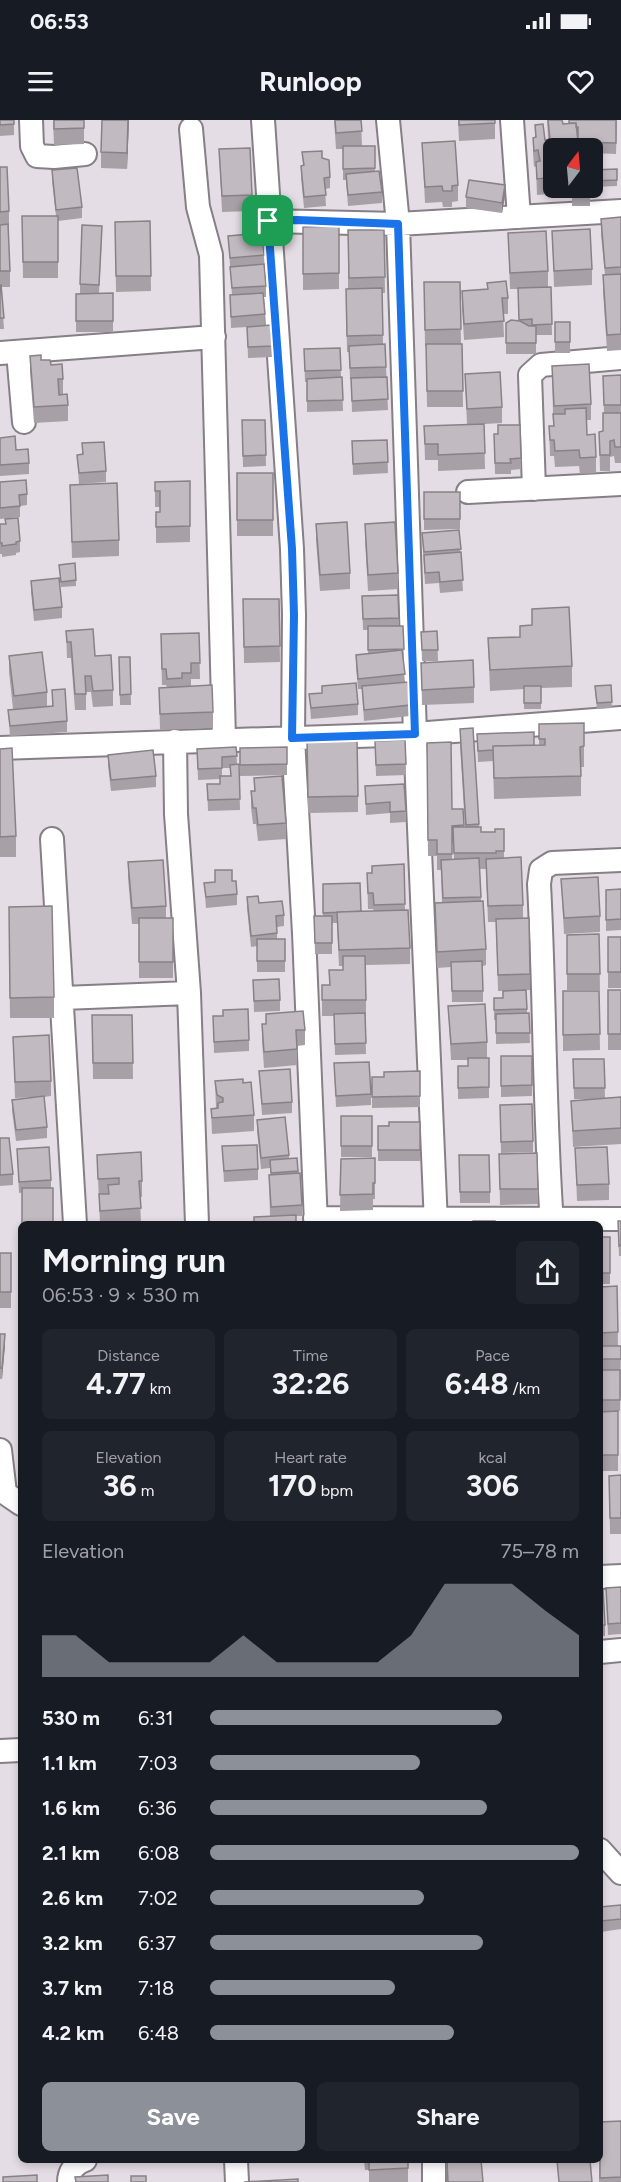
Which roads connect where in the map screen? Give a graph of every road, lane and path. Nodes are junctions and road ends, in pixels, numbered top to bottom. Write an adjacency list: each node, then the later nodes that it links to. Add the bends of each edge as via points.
1 (31, 120): 6 (street, via 32,146 37,156)
2 (263, 120): 9 (street)
3 (388, 120): 10 (street)
4 (512, 120): 8 (street)
5 (191, 129): 11 (street, via 198,207 211,255)
6 (85, 154)
7 (621, 211): 8 (street)
8 (519, 217): 10 (street)
9 (268, 221): 10 (street); 20 (street, via 292,549)
10 (398, 224): 19 (street)
11 (213, 338): 12 (street); 21 (street)
12 (9, 352): 14 (street)
13 (621, 358): 16 (street, via 541,365 530,375)
14 (24, 422)
15 (621, 484): 16 (street)
16 (534, 489): 17 (street)
17 (468, 492)
18 (621, 718): 19 (street)
19 (415, 734): 20 (street); 29 (street)
20 (292, 738): 21 (street); 32 (street)
21 (224, 740): 22 (street)
22 (176, 741): 23 (street); 26 (street, via 176,814)
23 (0, 748)
24 (52, 839): 27 (street)
25 (621, 860): 34 (street, via 552,863 541,870)
26 (189, 993): 27 (street); 31 (street)
27 (63, 998): 30 (street)
28 (621, 1219): 35 (street)
29 (436, 1220): 32 (street); 33 (street)
30 (75, 1221)
31 (198, 1221)
32 (315, 1221)
33 (494, 1221)
34 (552, 1221)
35 (575, 1221)
36 (0, 1450): 37 (street, via 5,1493)
37 (18, 1502)
38 (621, 1575): 39 (street)
39 (603, 1578)
40 (621, 1650): 41 (street)
41 (603, 1652)
42 (18, 1750): 43 (street)
43 (0, 1751)
44 (603, 1853): 45 (street)
45 (621, 1873)
46 (78, 2163): 49 (street)
47 (236, 2163): 50 (street)
48 (434, 2163): 51 (street)
49 (69, 2182)
50 (237, 2182)
51 (434, 2182)

